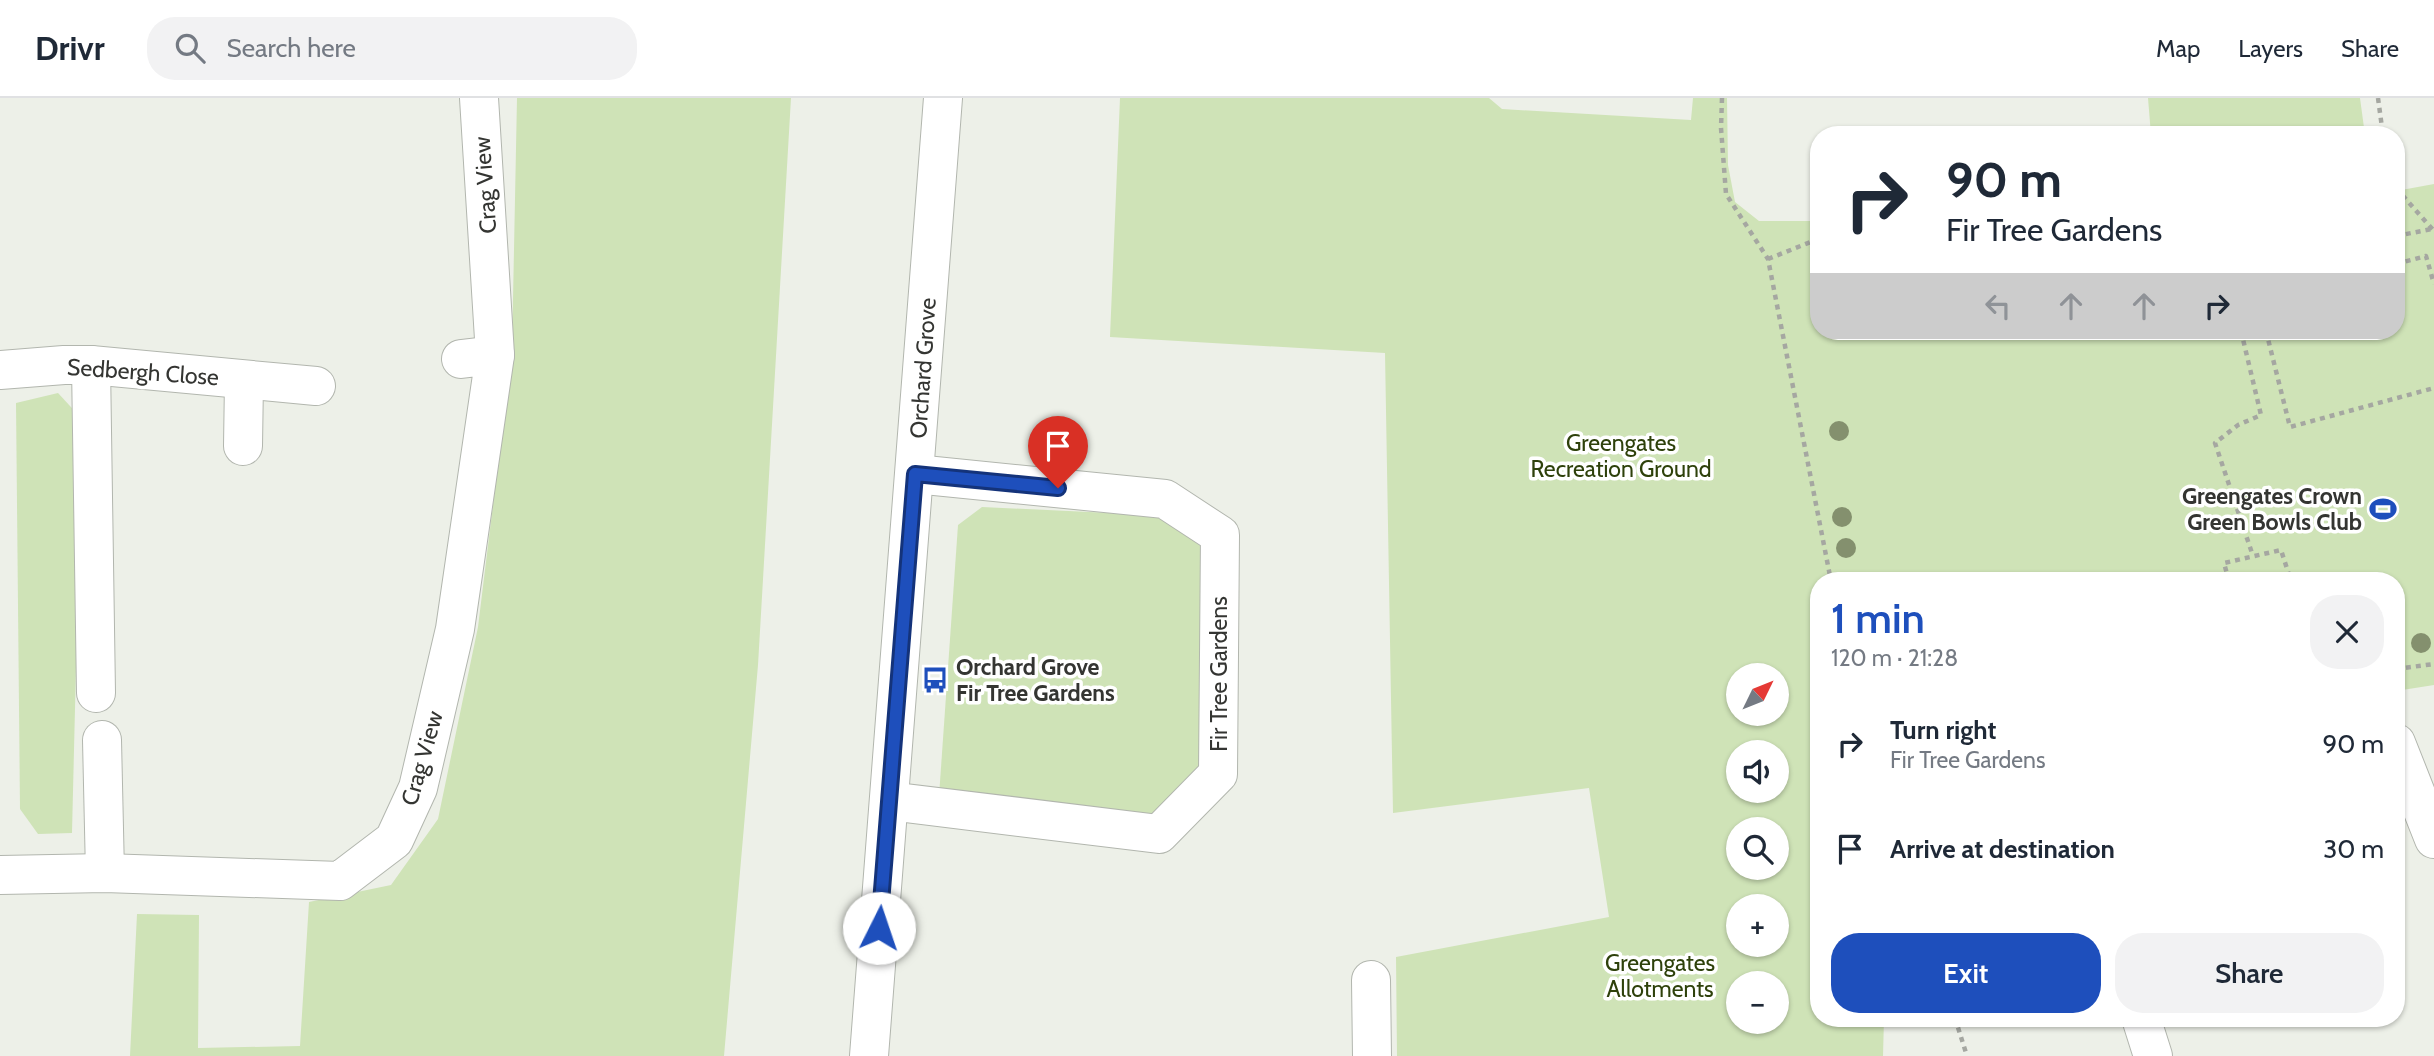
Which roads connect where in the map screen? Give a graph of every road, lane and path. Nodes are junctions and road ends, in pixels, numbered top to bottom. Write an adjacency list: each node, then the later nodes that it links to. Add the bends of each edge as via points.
1 (479, 98): 33 (street, Crag View, via 478,357 455,629 418,788 394,840 340,881)
2 (943, 98): 21 (street, Orchard Grove)
3 (1722, 98): 10 (path, via 1726,194)
4 (2378, 98): 5 (path)
5 (2383, 126)
6 (2405, 198): 7 (path)
7 (2433, 230): 8 (path)
8 (2405, 235)
9 (1810, 242): 10 (path)
10 (1768, 259): 23 (path)
11 (2405, 262): 12 (path, via 2426,256)
12 (2434, 284)
13 (2243, 340): 22 (path, via 2261,415 2215,443)
14 (2268, 340): 19 (path, via 2290,427)
15 (91, 365): 16 (street, Sedbergh Close); 17 (street, Sedbergh Close); 28 (street)
16 (0, 370)
17 (244, 381): 18 (street, Sedbergh Close); 20 (street, Sedbergh Close)
18 (316, 386)
19 (2434, 388)
20 (243, 446)
21 (915, 474): 31 (street, Orchard Grove); 31 (street, Fir Tree Gardens, via 1165,499 1220,535 1218,774 1159,834)
22 (2253, 556): 24 (path, via 2224,563); 25 (path, via 2281,550)
23 (1829, 572)
24 (2226, 572)
25 (2288, 572)
26 (2434, 664): 27 (path)
27 (2405, 668)
28 (96, 693)
29 (102, 740): 33 (street)
30 (2405, 766): 32 (street)
31 (889, 801): 38 (street, Orchard Grove)
32 (2434, 839)
33 (105, 873): 34 (street, Crag View)
34 (0, 875)
35 (1371, 980): 39 (street)
36 (1958, 1027): 40 (path)
37 (2144, 1027): 41 (street)
38 (869, 1056)
39 (1372, 1056)
40 (1967, 1056)
41 (2153, 1056)

